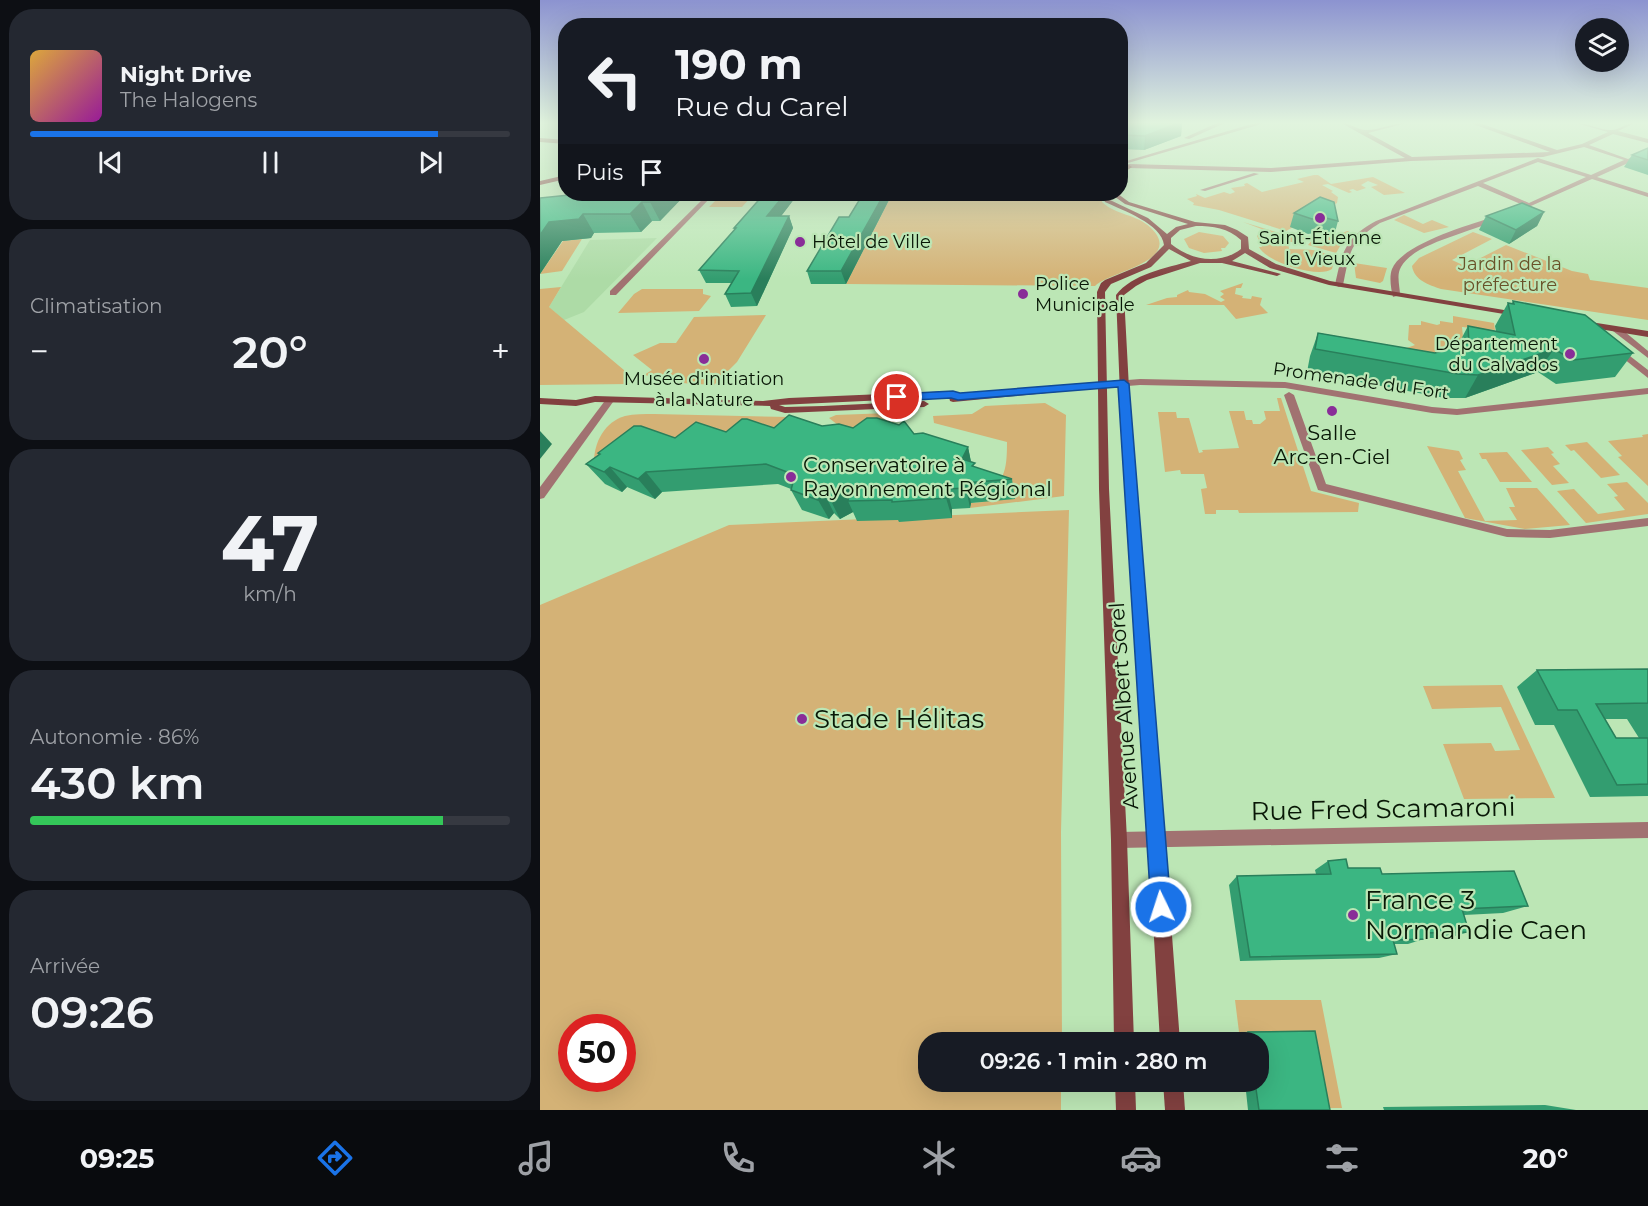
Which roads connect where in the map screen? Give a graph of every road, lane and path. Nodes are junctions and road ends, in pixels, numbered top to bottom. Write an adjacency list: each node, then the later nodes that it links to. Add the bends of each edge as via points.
1 (1255, 175): 9 (street)
2 (1500, 175): 8 (street)
3 (1587, 175): 5 (street)
4 (1593, 175): 5 (street)
5 (1590, 176): 10 (street); 14 (street)
6 (558, 179): 7 (main road)
7 (540, 183)
8 (1479, 184): 14 (street); 23 (street, via 1358,233 1349,244)
9 (1203, 190)
10 (1648, 195)
11 (704, 201): 24 (street)
12 (1107, 201): 18 (main road, via 1152,223)
13 (1124, 201): 17 (main road)
14 (1529, 205): 15 (street)
15 (1511, 213)
16 (1503, 216): 25 (street, via 1405,257 1396,270)
17 (1196, 224): 18 (main road, via 1178,228); 19 (main road, via 1234,230 1245,239)
18 (1168, 241): 20 (main road, via 1180,255); 34 (main road, Avenue Albert Sorel, via 1149,265 1102,287)
19 (1245, 250): 21 (main road); 22 (main road, via 1273,266)
20 (1201, 260): 21 (main road); 33 (main road, Avenue Albert Sorel, via 1173,267 1121,292)
21 (1220, 260): 22 (main road, via 1295,279)
22 (1329, 283): 23 (main road)
23 (1340, 285): 25 (main road)
24 (613, 293)
25 (1396, 295): 26 (main road)
26 (1531, 316)
27 (1578, 323): 28 (main road)
28 (1616, 329): 29 (main road); 31 (street)
29 (1648, 334)
30 (1610, 343): 32 (street)
31 (1648, 355)
32 (1648, 375)
33 (1124, 384): 34 (street); 35 (street, Promenade du Fort, via 1285,384 1457,412); 43 (main road, Avenue Albert Sorel)
34 (1103, 385): 38 (main road, via 958,397 942,403 823,409); 42 (main road, Avenue Albert Sorel)
35 (1648, 391)
36 (1289, 395): 40 (street, via 1323,487 1507,533 1550,534)
37 (540, 399): 38 (main road, via 576,403)
38 (610, 399): 39 (street)
39 (540, 495)
40 (1648, 522)
41 (1648, 830): 43 (street, Rue Fred Scamaroni)
42 (1119, 840): 43 (street, Rue Fred Scamaroni); 44 (main road, Avenue Albert Sorel)
43 (1157, 840): 45 (main road, Avenue Albert Sorel)
44 (1124, 1032)
45 (1169, 1032)
46 (1125, 1092): 48 (main road)
47 (1174, 1092): 49 (main road)
48 (1126, 1110)
49 (1175, 1110)

